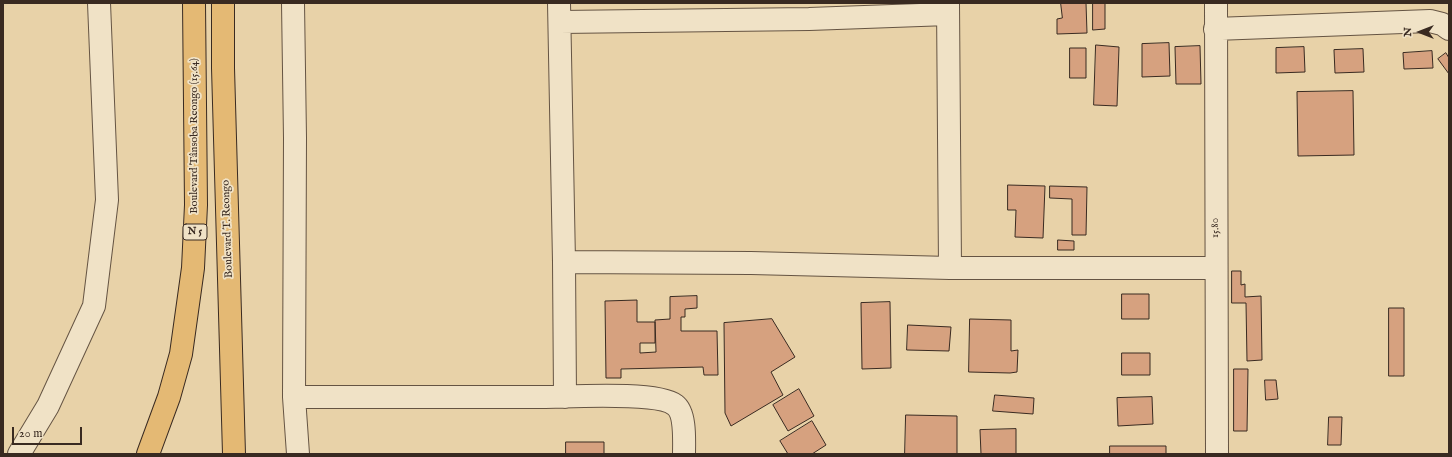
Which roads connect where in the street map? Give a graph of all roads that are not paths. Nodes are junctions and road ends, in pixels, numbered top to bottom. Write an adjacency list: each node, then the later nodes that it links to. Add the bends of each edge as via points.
1 (99, 3): 16 (street, via 107,200 94,306 48,406)
2 (194, 3): 17 (highway, Boulevard Tânsoba Reongo (15.64) / N 5, via 196,205 193,268 181,354 169,397)
3 (223, 3): 18 (highway, Boulevard T. Reongo)
4 (293, 3): 14 (street)
5 (1216, 3): 9 (street, 15.80)
6 (948, 8): 7 (street); 12 (street)
7 (809, 11): 8 (street)
8 (560, 13): 11 (street)
9 (1216, 29): 10 (street, via 1430,21); 13 (street, 15.80)
10 (1449, 29)
11 (564, 262): 12 (street); 15 (street)
12 (950, 268): 13 (street)
13 (1216, 268): 21 (street, 15.80)
14 (294, 397): 15 (street); 19 (street)
15 (565, 397): 20 (street, via 626,396 653,398 675,404 682,417)
16 (19, 454)
17 (148, 454)
18 (234, 454)
19 (298, 454)
20 (684, 454)
21 (1217, 454)

